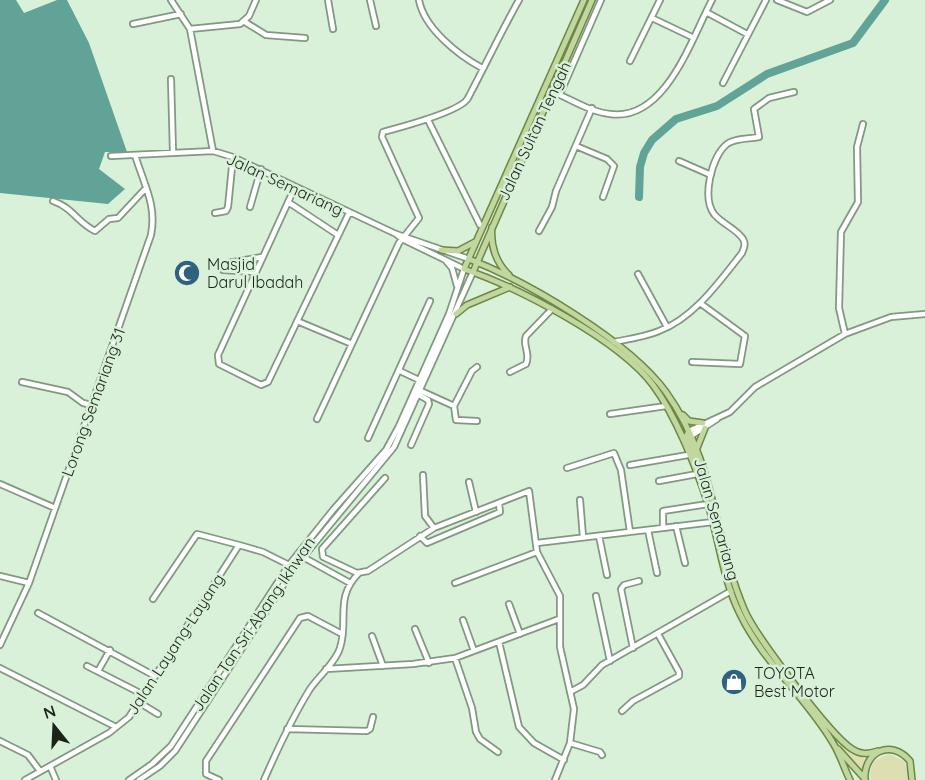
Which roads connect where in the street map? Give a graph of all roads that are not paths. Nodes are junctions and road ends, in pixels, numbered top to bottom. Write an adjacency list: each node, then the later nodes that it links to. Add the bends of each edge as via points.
1 (171, 0): 18 (street)
2 (256, 0): 20 (street)
3 (328, 0): 23 (street)
4 (370, 0): 22 (street)
5 (419, 0): 29 (street, via 435,29)
6 (519, 0): 29 (street)
7 (584, 0): 60 (main road, Jalan Sultan Tengah)
8 (592, 0): 32 (main road, Jalan Sultan Tengah)
9 (601, 0): 34 (street)
10 (660, 0): 19 (street)
11 (712, 0): 17 (street)
12 (766, 0): 25 (street)
13 (777, 0): 16 (street, via 801,11)
14 (820, 0): 16 (street)
15 (830, 0): 16 (street)
16 (815, 8)
17 (706, 12): 25 (street); 27 (street)
18 (181, 14): 21 (street); 24 (street)
19 (652, 18): 27 (street); 28 (street)
20 (244, 22): 24 (street); 26 (street, via 266,35)
21 (134, 24)
22 (376, 26)
23 (333, 29)
24 (190, 30): 39 (street)
25 (747, 34): 31 (street)
26 (305, 38)
27 (694, 38): 35 (street, via 673,79 644,105 615,115)
28 (630, 61)
29 (482, 68): 36 (street, via 468,98)
30 (171, 78): 40 (street)
31 (723, 83)
32 (553, 92): 34 (street); 55 (main road, Jalan Sultan Tengah)
33 (794, 92): 46 (street, via 769,98 754,109 759,137 725,146)
34 (560, 94): 35 (street)
35 (592, 108): 38 (street)
36 (428, 120): 56 (street); 59 (street, via 382,135 419,216)
37 (863, 124): 80 (street, via 857,147 858,202 841,232 839,308)
38 (576, 146): 49 (street, via 614,166); 57 (street)
39 (213, 152): 40 (street, Jalan Semariang); 43 (street, Jalan Semariang)
40 (173, 153): 41 (street, Jalan Semariang)
41 (135, 155): 42 (street, Jalan Semariang); 48 (street, Lorong Semariang 31)
42 (111, 156)
43 (233, 157): 45 (street, Jalan Semariang); 53 (street, via 228,207)
44 (679, 161): 46 (street)
45 (261, 169): 47 (street, Jalan Semariang); 52 (street)
46 (711, 175): 74 (street, via 707,193 711,210 743,238 745,245)
47 (295, 187): 51 (street); 54 (street, Jalan Semariang)
48 (146, 188): 50 (street, via 118,218 109,219 95,231 72,210); 93 (street, Lorong Semariang 31, via 155,217 151,236)
49 (603, 197)
50 (53, 201)
51 (288, 202): 58 (street); 62 (street)
52 (250, 207)
53 (215, 213)
54 (349, 213): 58 (street); 59 (street, Jalan Semariang)
55 (494, 219): 65 (main road, Jalan Sultan Tengah); 70 (main road, via 492,245 501,266)
56 (480, 225)
57 (539, 231)
58 (338, 236): 78 (street)
59 (403, 238): 61 (street); 63 (street); 84 (street)
60 (478, 239): 61 (main road, via 465,249); 64 (main road, Jalan Sultan Tengah)
61 (441, 250): 64 (street)
62 (262, 256): 67 (street); 67 (street, via 222,264 223,270)
63 (442, 258): 66 (street); 72 (street, via 454,273)
64 (469, 259): 65 (main road, Jalan Semariang); 66 (main road, Jalan Sultan Tengah)
65 (476, 262): 68 (main road, Jalan Sultan Tengah); 70 (main road, Jalan Semariang)
66 (464, 269): 68 (main road, Jalan Semariang); 72 (street)
67 (255, 272): 78 (street, via 217,361 261,385 268,382)
68 (472, 272): 71 (main road, Jalan Semariang); 76 (street)
69 (638, 274): 79 (street)
70 (512, 278): 83 (main road, Jalan Semariang)
71 (510, 287): 75 (main road, Jalan Semariang); 76 (main road, via 475,301)
72 (457, 291): 81 (street)
73 (430, 301): 88 (street)
74 (700, 303): 79 (street); 86 (street, via 745,336 745,347 740,364)
75 (552, 309): 89 (street, via 526,336 526,364); 95 (main road, Jalan Semariang, via 629,360)
76 (456, 314): 81 (street)
77 (925, 314): 80 (street, via 891,317)
78 (297, 321): 84 (street)
79 (667, 327): 82 (street)
80 (845, 334): 100 (street, via 747,392 740,404)
81 (442, 337): 90 (street, Jalan Tan Sri Abang Ikhwan); 92 (street, Jalan Tan Sri Abang Ikhwan)
82 (632, 338): 83 (street); 85 (street)
83 (614, 342): 85 (main road, Jalan Semariang)
84 (351, 344): 98 (street)
85 (625, 349): 96 (main road, Jalan Semariang, via 649,370)
86 (692, 362)
87 (477, 368): 94 (street)
88 (400, 371): 90 (street); 102 (street)
89 (510, 372)
90 (419, 381): 133 (street, Jalan Tan Sri Abang Ikhwan, via 386,450)
91 (22, 382): 93 (street, via 68,392 83,404)
92 (420, 393): 94 (street); 103 (street, via 429,404); 131 (street, Jalan Tan Sri Abang Ikhwan, via 394,447)
93 (92, 405): 117 (street, Lorong Semariang 31)
94 (454, 406): 99 (street, via 456,420)
95 (666, 406): 97 (street); 105 (main road, Jalan Semariang)
96 (679, 412): 100 (main road, via 689,421); 101 (main road, Jalan Semariang)
97 (610, 414)
98 (317, 419)
99 (477, 421)
100 (704, 425): 101 (street); 104 (main road)
101 (690, 433): 104 (main road, Jalan Semariang); 108 (main road, via 686,437 697,463)
102 (368, 438)
103 (411, 445)
104 (696, 449): 179 (main road, Jalan Semariang, via 710,483 739,597 750,622 848,746 863,754)
105 (688, 455): 106 (street); 108 (main road, Jalan Semariang)
106 (630, 465)
107 (567, 468): 124 (street, via 614,453 621,470)
108 (696, 474): 111 (street); 116 (main road, Jalan Semariang)
109 (423, 475): 121 (street, via 425,516)
110 (384, 478): 134 (street, via 320,551 323,557)
111 (659, 481)
112 (469, 482): 118 (street)
113 (0, 484): 117 (street)
114 (580, 500): 127 (street)
115 (499, 504): 118 (street); 125 (street, via 500,512 491,517 427,543); 128 (street, via 529,491)
116 (708, 504): 119 (main road, Jalan Semariang); 122 (street, via 663,511)
117 (55, 508): 139 (street, Lorong Semariang 31)
118 (476, 512): 121 (street)
119 (713, 522): 120 (street); 142 (main road, Jalan Semariang)
120 (676, 526): 122 (street); 132 (street)
121 (434, 528): 125 (street)
122 (663, 528): 123 (street)
123 (648, 530): 124 (street); 135 (street)
124 (630, 532): 126 (street)
125 (420, 536): 134 (street)
126 (599, 536): 127 (street); 136 (street)
127 (583, 537): 128 (street)
128 (537, 543): 130 (street)
129 (239, 545): 133 (street); 144 (street, via 197,534); 167 (street, Jalan Layang-Layang)
130 (537, 552): 141 (street); 147 (street, via 558,590)
131 (303, 557): 140 (street); 189 (street, Jalan Tan Sri Abang Ikhwan, via 175,751)
132 (685, 563)
133 (289, 566): 188 (street, Jalan Tan Sri Abang Ikhwan, via 171,746)
134 (359, 573): 140 (street)
135 (657, 573)
136 (607, 575)
137 (0, 576): 139 (street)
138 (639, 581): 156 (street, via 621,589)
139 (29, 583): 155 (street, Lorong Semariang 31)
140 (350, 583): 150 (street, via 342,606)
141 (455, 583)
142 (731, 591): 152 (street); 178 (main road, Jalan Semariang, via 758,644)
143 (596, 596): 160 (street)
144 (153, 599)
145 (509, 604): 151 (street)
146 (38, 613): 157 (street)
147 (559, 619): 151 (street); 168 (street, via 560,647)
148 (463, 620): 158 (street)
149 (415, 629): 161 (street)
150 (342, 634): 165 (street, via 340,648); 190 (street, via 308,616 300,618 206,761 206,774)
151 (520, 634): 154 (street)
152 (658, 634): 156 (street); 171 (street, via 680,675)
153 (372, 636): 163 (street)
154 (499, 642): 158 (street); 182 (street, via 519,727 534,743)
155 (0, 645)
156 (633, 648): 160 (street)
157 (110, 650): 166 (street); 167 (street)
158 (474, 651): 159 (street)
159 (455, 658): 161 (street); 180 (street, via 476,732)
160 (610, 661): 168 (street)
161 (429, 663): 163 (street)
162 (87, 666): 166 (street)
163 (383, 666): 165 (street)
164 (0, 668): 174 (street)
165 (326, 669): 175 (street)
166 (98, 671): 169 (street)
167 (155, 676): 169 (street, Jalan Layang-Layang)
168 (570, 692): 177 (street, via 574,709)
169 (144, 694): 170 (street, Jalan Layang-Layang)
170 (140, 703): 172 (street); 174 (street, Jalan Layang-Layang)
171 (622, 711)
172 (158, 714)
173 (373, 717): 175 (street, via 367,731)
174 (116, 727): 183 (street, Jalan Layang-Layang)
175 (286, 729): 191 (street)
176 (0, 741): 184 (street, via 28,755)
177 (570, 743): 181 (street); 182 (street)
178 (833, 743): 185 (main road); 193 (main road, Jalan Semariang)
179 (878, 751): 185 (main road, via 866,764); 194 (main road, Jalan Semariang, via 892,749 905,755)
180 (498, 752)
181 (602, 755)
182 (564, 760): 192 (street)
183 (50, 766): 184 (street, Jalan Layang-Layang); 187 (street)
184 (40, 771): 186 (street, Jalan Layang-Layang)
185 (865, 779)
186 (25, 780)
187 (57, 780)
188 (129, 780)
189 (139, 780)
190 (219, 780)
191 (264, 780)
192 (555, 780)
193 (850, 780)
194 (912, 780)

